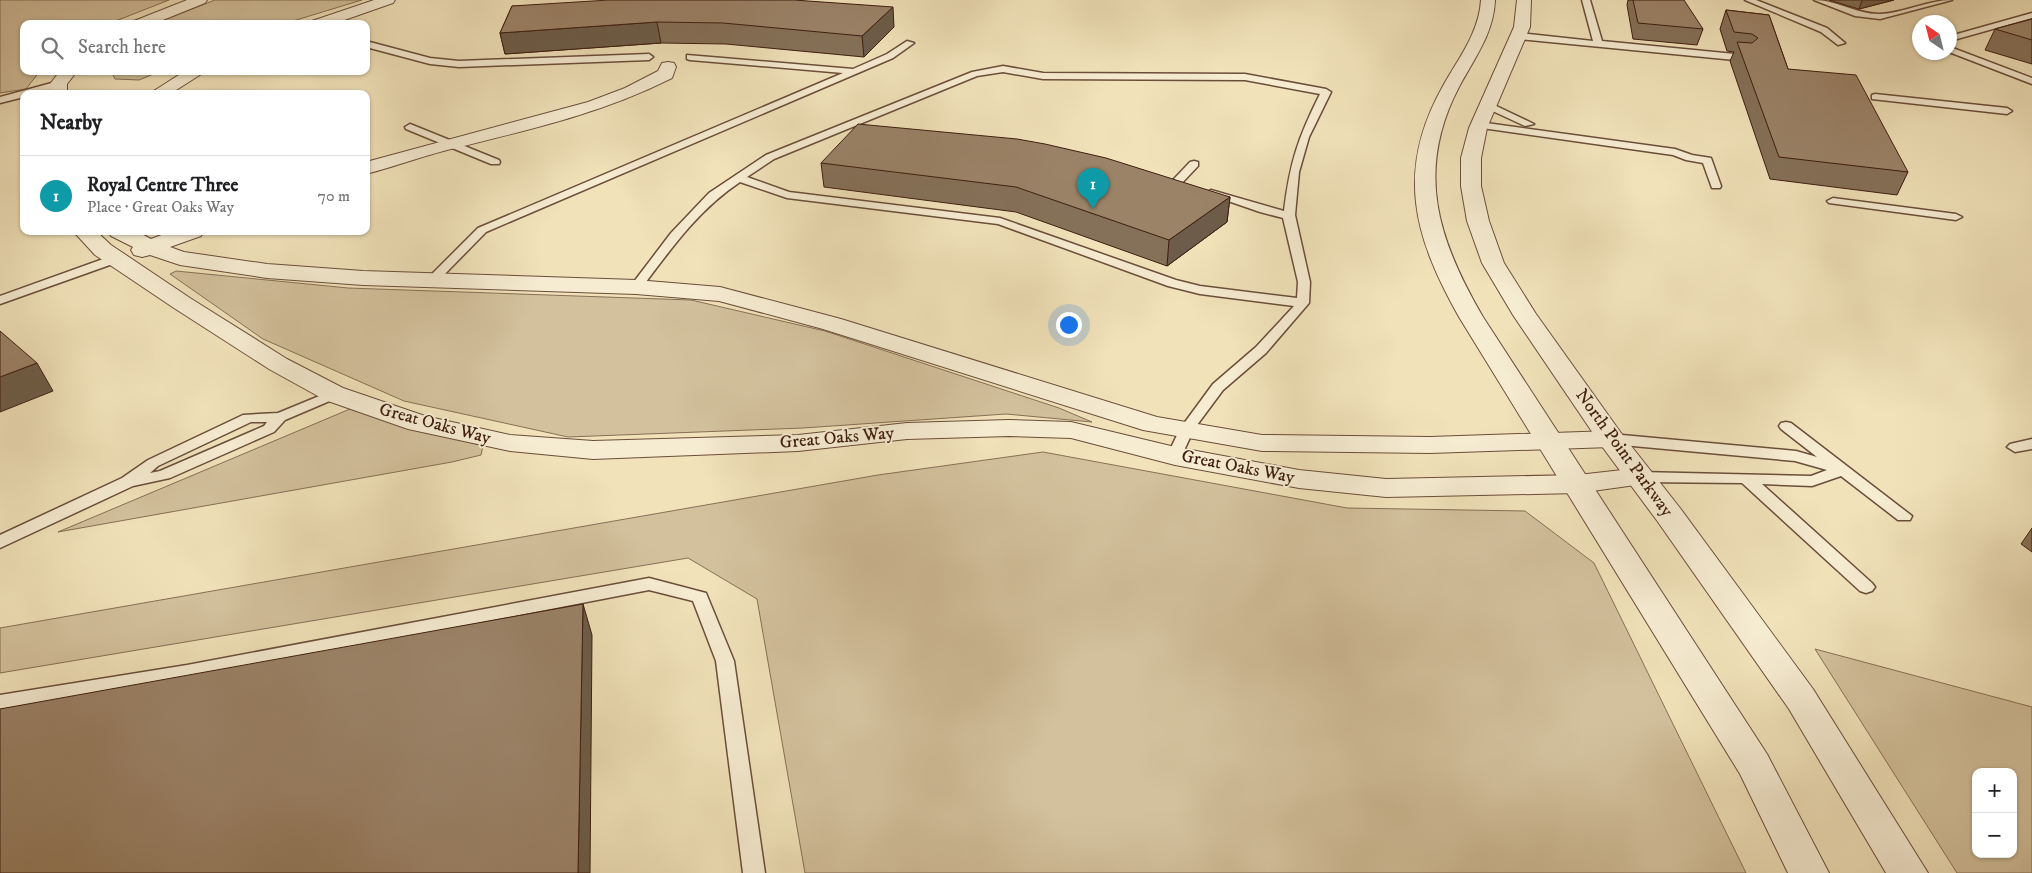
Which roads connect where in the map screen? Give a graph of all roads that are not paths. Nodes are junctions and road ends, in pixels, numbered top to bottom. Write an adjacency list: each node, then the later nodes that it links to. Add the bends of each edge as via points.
1 (200, 0): 10 (street)
2 (388, 0): 11 (street)
3 (1488, 0): 65 (street, via 1486,21 1435,119 1425,155 1423,194 1435,244 1457,294)
4 (1524, 0): 12 (street, North Point Parkway)
5 (1586, 0): 16 (lane)
6 (1749, 0): 15 (lane, via 1824,30)
7 (1818, 0): 8 (lane, via 1858,14 1880,17)
8 (1948, 0)
9 (2032, 15): 13 (lane)
10 (149, 20)
11 (329, 20)
12 (1519, 36): 16 (lane); 35 (street, North Point Parkway)
13 (1957, 37)
14 (910, 43): 23 (lane)
15 (1841, 43)
16 (1598, 44): 21 (lane)
17 (370, 45): 19 (lane, via 459,64)
18 (1957, 53): 25 (lane)
19 (650, 56)
20 (690, 57): 23 (lane)
21 (1745, 58)
22 (668, 67): 40 (street, via 666,74 608,101 555,118)
23 (854, 72): 57 (lane, via 482,230)
24 (191, 75): 28 (street)
25 (2032, 81)
26 (62, 83): 27 (lane)
27 (38, 90)
28 (164, 90)
29 (20, 95): 31 (lane)
30 (1875, 97): 34 (lane)
31 (0, 100)
32 (20, 102): 33 (lane)
33 (0, 104)
34 (2007, 111)
35 (1489, 120): 39 (lane, via 1509,128); 39 (lane, via 1519,121); 41 (lane, via 1506,136 1580,149 1676,160); 64 (street, North Point Parkway, via 1473,142 1471,186 1478,220 1494,263 1525,315)
36 (845, 126): 38 (lane); 45 (lane, via 770,157); 50 (lane, via 987,71 1003,69 1043,76 1245,77 1292,84 1326,92 1304,137 1294,172)
37 (410, 127): 40 (lane)
38 (872, 129)
39 (1561, 135): 41 (lane, via 1675,152)
40 (448, 143): 42 (lane); 44 (street)
41 (1690, 158): 47 (lane, via 1707,160)
42 (495, 162)
43 (1194, 164): 46 (lane)
44 (370, 167)
45 (738, 178): 58 (lane, via 713,195 688,221); 60 (lane, via 787,195 1000,221 1172,283 1200,290)
46 (1176, 182)
47 (1716, 186)
48 (1202, 190): 50 (lane)
49 (1834, 201): 51 (lane)
50 (1290, 216): 60 (lane, via 1304,282)
51 (1956, 217)
52 (88, 235): 56 (street, Great Oaks Way)
53 (126, 235): 55 (street, Great Oaks Way)
54 (182, 235): 55 (street)
55 (149, 248): 56 (street); 57 (street, Great Oaks Way, via 180,258 234,268)
56 (117, 258): 59 (lane); 61 (street, Great Oaks Way, via 225,331)
57 (432, 280): 58 (street, Great Oaks Way)
58 (636, 287): 63 (street, Great Oaks Way, via 694,291 755,302 1152,424)
59 (0, 300)
60 (1303, 303): 63 (lane, via 1261,350 1218,387)
61 (334, 394): 68 (street, Great Oaks Way, via 428,425 510,443 593,450 789,443 907,431 1009,428 1071,430); 74 (lane, via 280,417 269,429 164,475 128,482)
62 (1786, 426): 69 (lane)
63 (1187, 429): 65 (street, Great Oaks Way, via 1262,443 1430,445); 68 (lane)
64 (1611, 439): 65 (street, Great Oaks Way); 69 (lane, via 1796,456); 70 (street, North Point Parkway)
65 (1550, 442): 72 (street)
66 (2032, 444): 67 (lane)
67 (2014, 447)
68 (1175, 456): 72 (street, Great Oaks Way, via 1299,480 1386,488)
69 (1842, 470): 71 (lane, via 1812,481); 73 (lane)
70 (1640, 477): 71 (lane); 72 (street, Great Oaks Way); 79 (street, North Point Parkway, via 1801,699)
71 (1746, 478): 75 (lane)
72 (1578, 484): 78 (street, via 1754,765)
73 (1904, 516)
74 (0, 542)
75 (1866, 587)
76 (0, 702): 77 (lane, via 187,672 649,584 700,597 725,661)
77 (754, 873)
78 (1809, 873)
79 (1908, 873)

